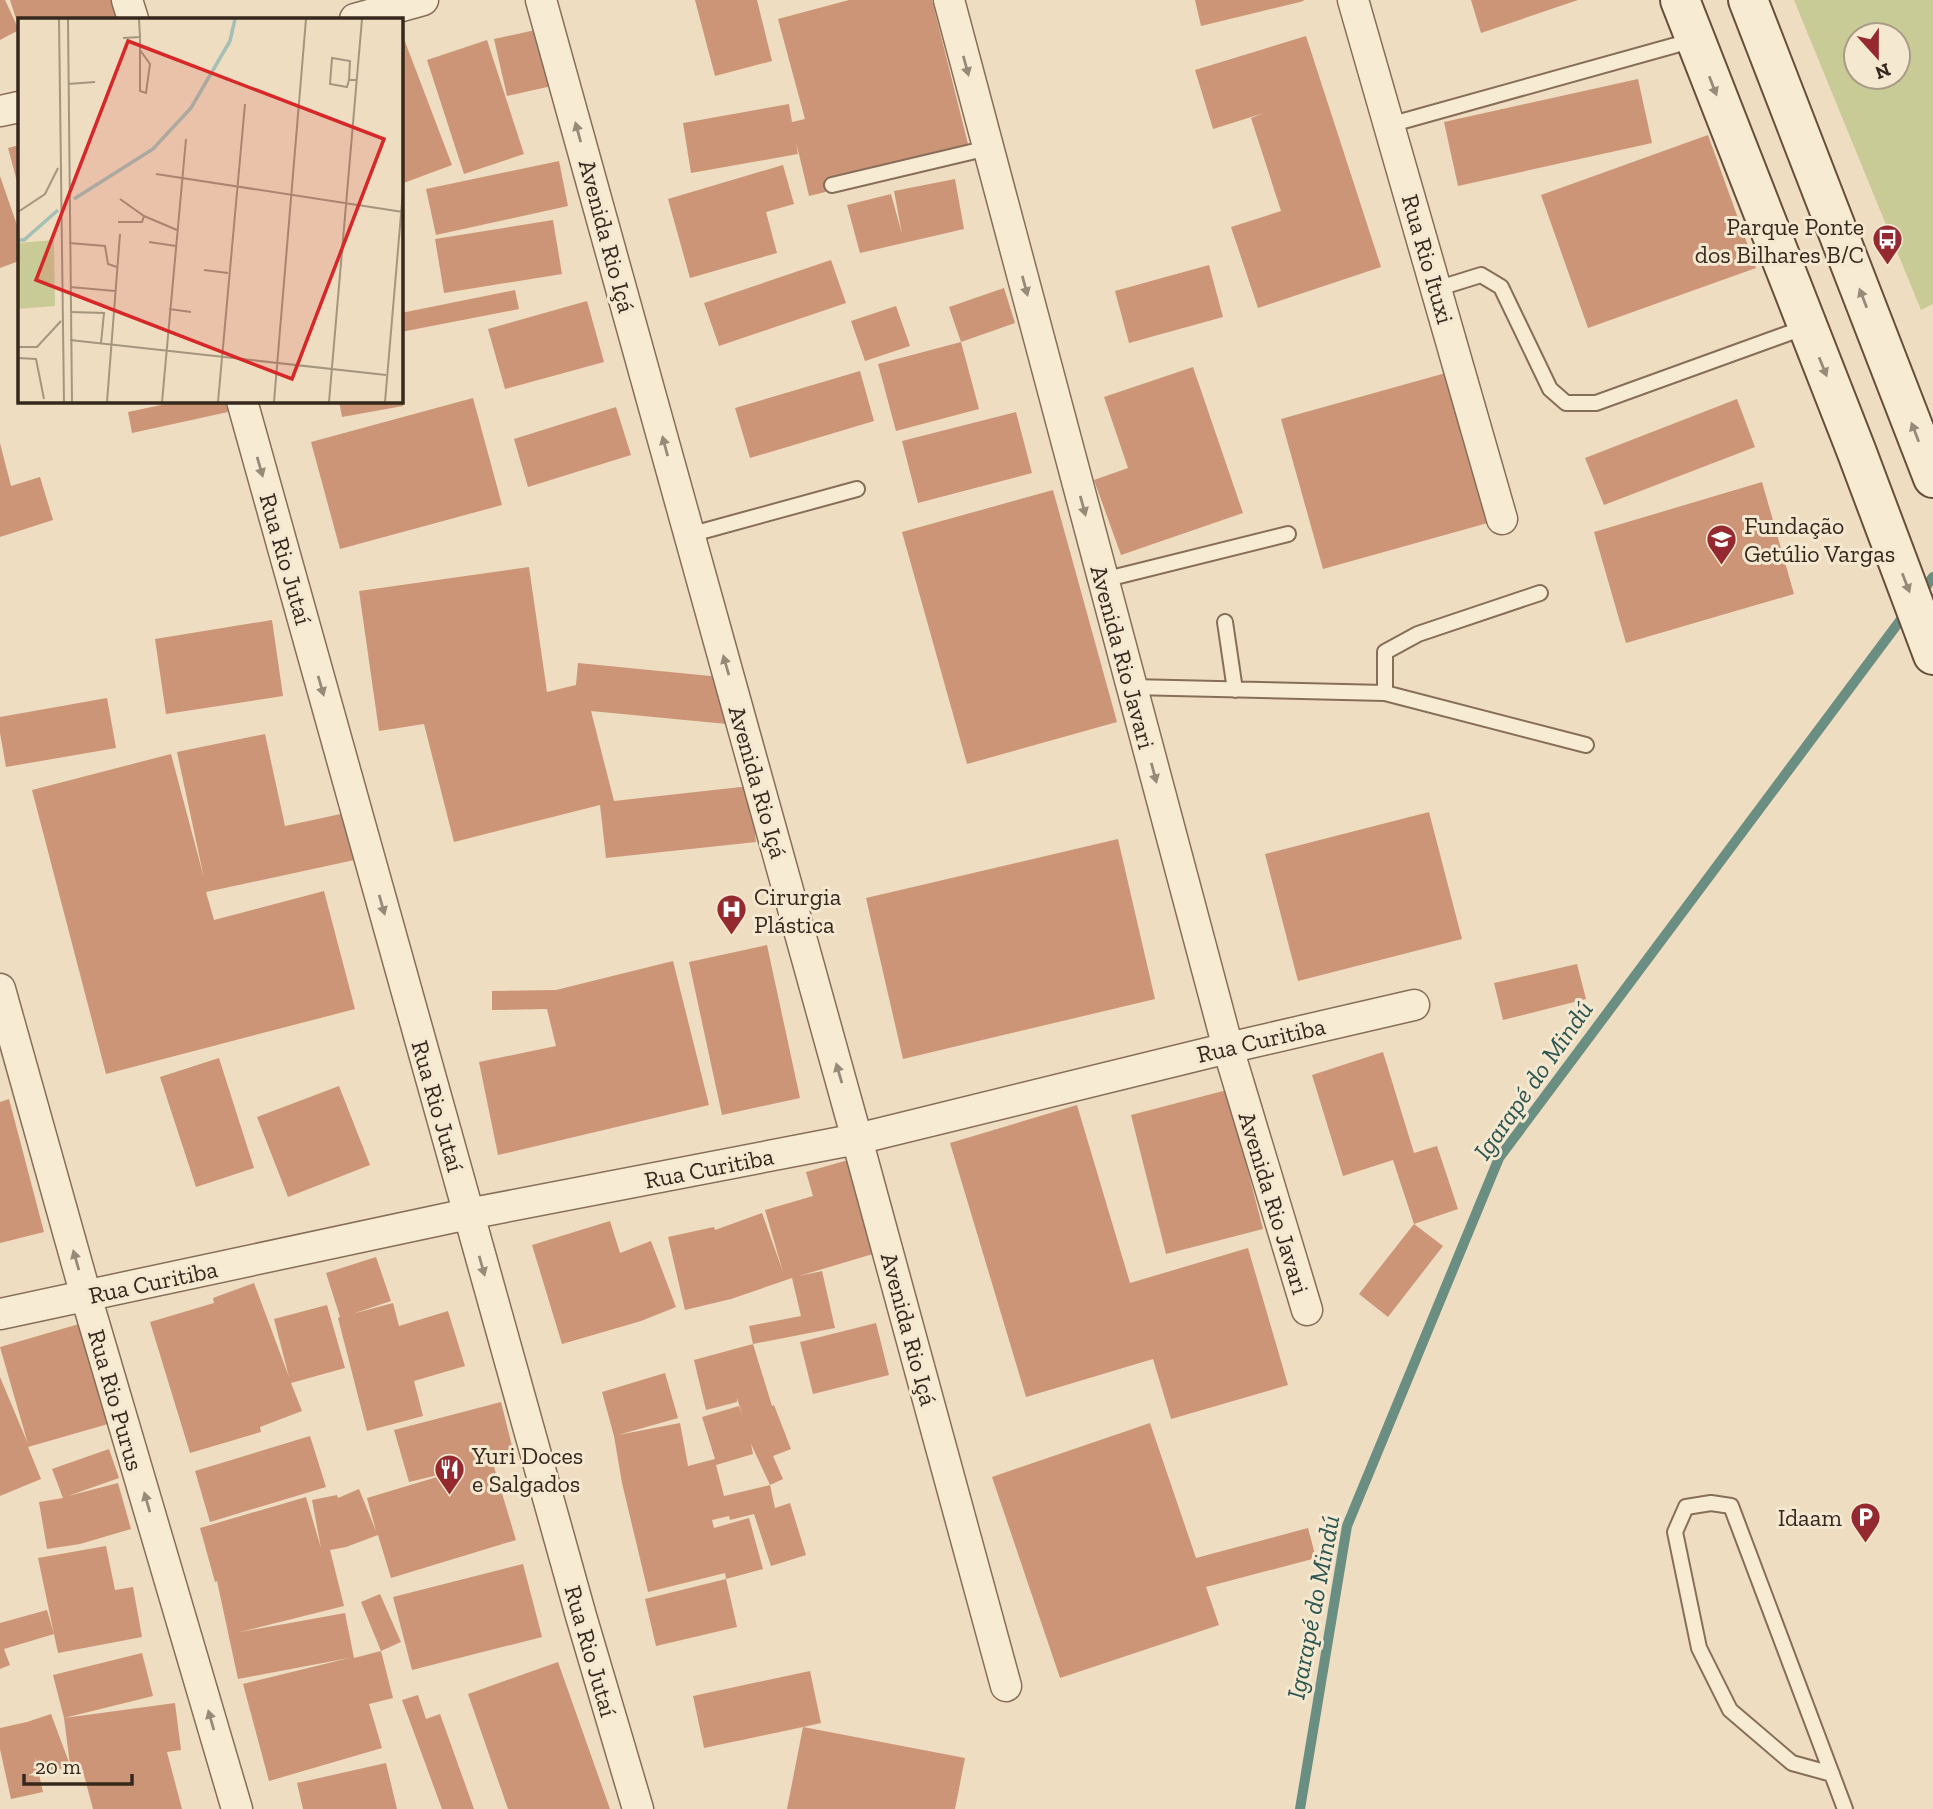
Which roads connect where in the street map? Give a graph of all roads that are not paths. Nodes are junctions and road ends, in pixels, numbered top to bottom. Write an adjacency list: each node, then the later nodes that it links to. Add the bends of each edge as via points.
1 (127, 0): 8 (street)
2 (423, 0): 9 (street)
3 (541, 0): 23 (street, Avenida Rio Içá, one-way to 3)
4 (949, 0): 14 (street, Avenida Rio Javari, one-way to 14)
5 (1353, 0): 13 (street, Rua Rio Ituxi)
6 (1679, 0): 10 (main road)
7 (1748, 0): 19 (main road, one-way to 7)
8 (133, 18)
9 (359, 18)
10 (1695, 40): 13 (lane); 17 (main road, one-way to 17)
11 (18, 107): 12 (street)
12 (0, 111)
13 (1389, 125): 16 (street, Rua Rio Ituxi)
14 (988, 148): 15 (lane); 24 (street, Avenida Rio Javari, one-way to 24)
15 (832, 185)
16 (1436, 289): 17 (lane, via 1480,275 1501,287 1550,389 1566,402 1596,403); 21 (street, Rua Rio Ituxi)
17 (1807, 327): 27 (main road, one-way to 27)
18 (242, 402): 36 (street, Rua Rio Jutaí, one-way to 36)
19 (1933, 478)
20 (857, 489): 23 (lane)
21 (1502, 519)
22 (1288, 534): 24 (lane)
23 (690, 535): 35 (street, Avenida Rio Içá, one-way to 23)
24 (1103, 580): 28 (street, Avenida Rio Javari)
25 (1540, 593): 30 (lane, via 1418,634 1385,652)
26 (1225, 622): 29 (lane)
27 (1933, 655)
28 (1131, 687): 29 (lane); 34 (street, Avenida Rio Javari, one-way to 34)
29 (1235, 690): 30 (lane)
30 (1385, 693): 31 (lane)
31 (1586, 745)
32 (0, 989): 37 (street, Rua Rio Purus, one-way to 32)
33 (1414, 1005): 34 (street, Rua Curitiba)
34 (1227, 1048): 35 (street, Rua Curitiba); 38 (street, Avenida Rio Javari)
35 (857, 1139): 36 (street, Rua Curitiba); 40 (street, Avenida Rio Içá)
36 (468, 1214): 37 (street, Rua Curitiba); 43 (street, Rua Rio Jutaí, one-way to 43)
37 (86, 1296): 39 (street, Rua Curitiba); 42 (street, Rua Rio Purus, one-way to 37)
38 (1307, 1310)
39 (0, 1314)
40 (1006, 1686)
41 (1832, 1774): 41 (lane, via 1731,1506 1686,1507 1675,1532 1699,1648 1730,1710 1792,1763); 44 (lane)
42 (237, 1809)
43 (638, 1809)
44 (1845, 1809)

